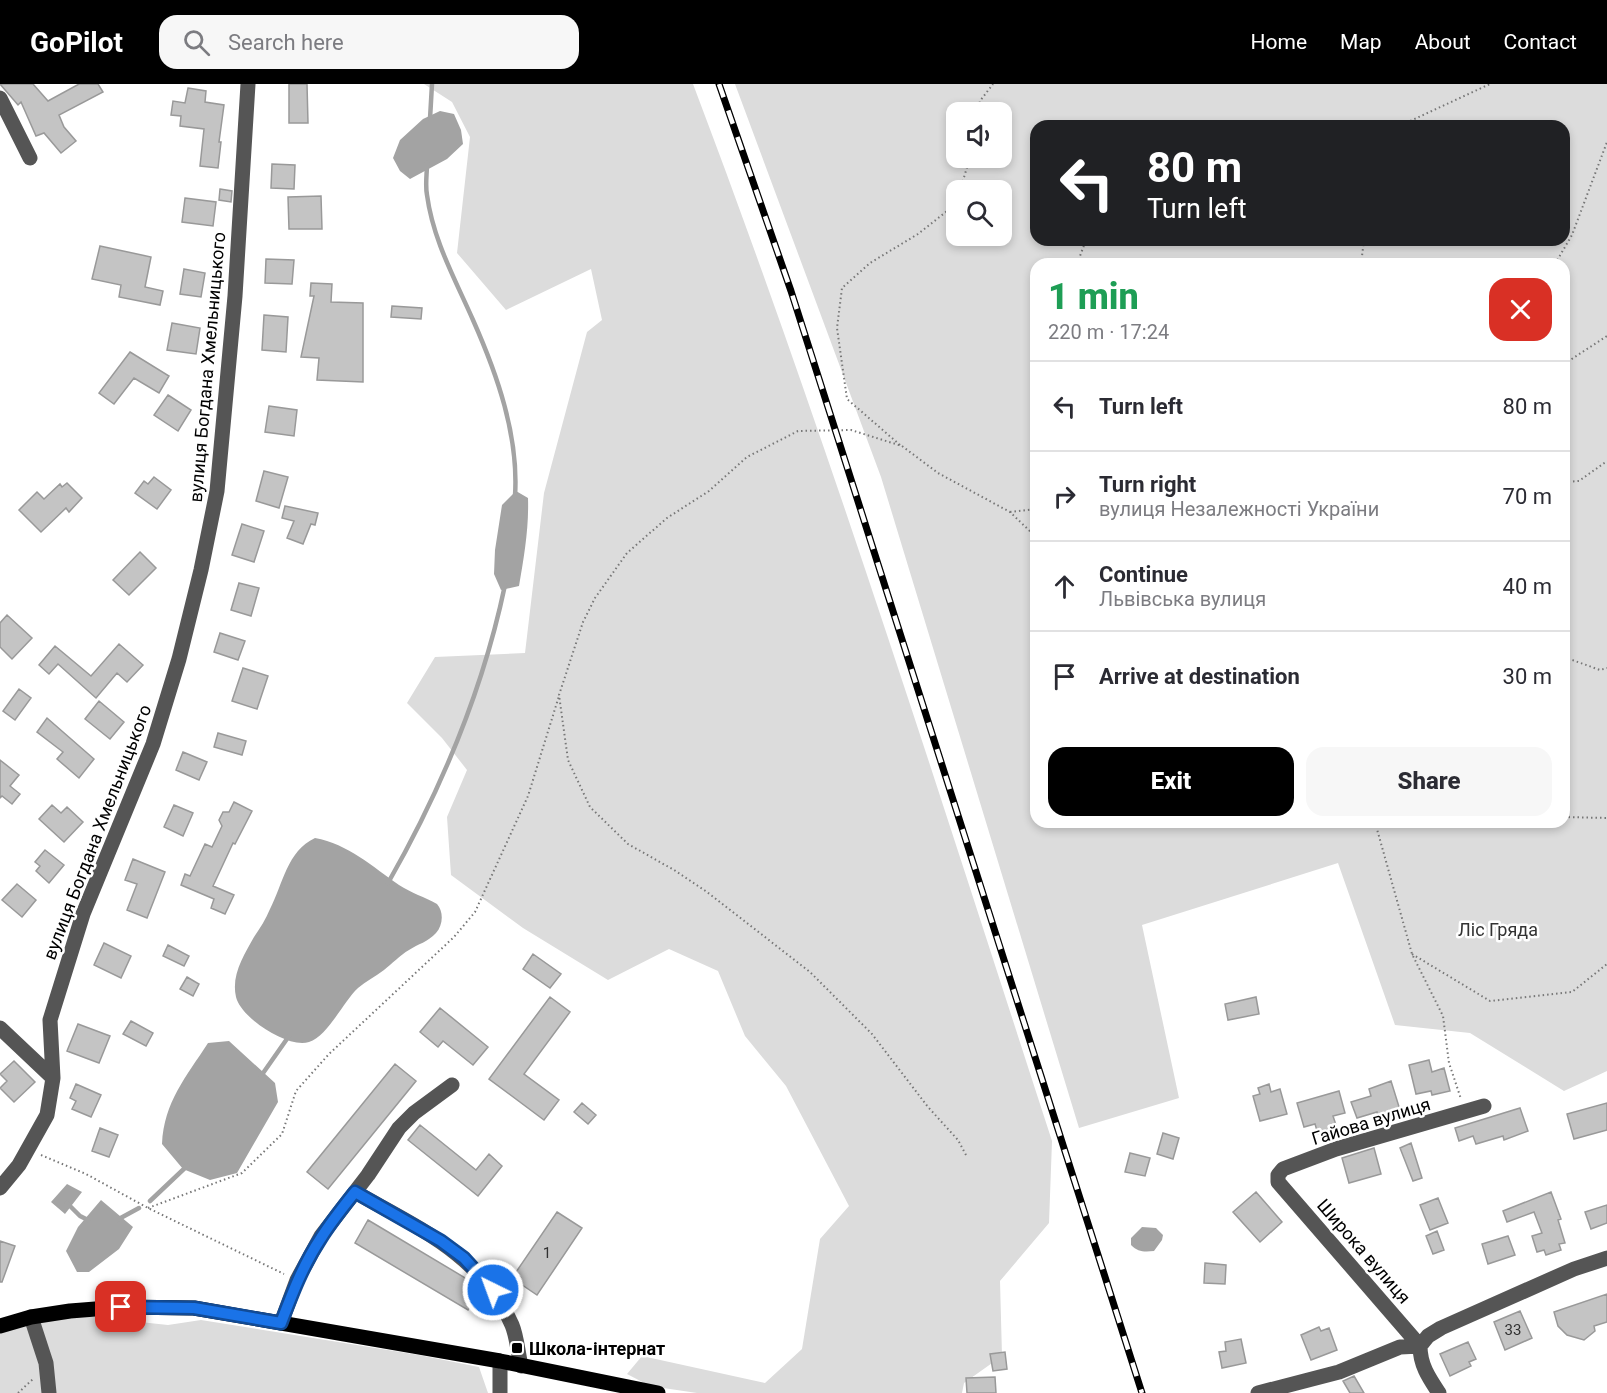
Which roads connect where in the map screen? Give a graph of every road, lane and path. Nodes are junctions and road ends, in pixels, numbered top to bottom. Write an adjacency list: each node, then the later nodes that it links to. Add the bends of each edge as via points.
1 (248, 84): 28 (street, вулиця Богдана Хмельницького, via 235,296 217,491 179,659 153,744 83,914 50,1020)
2 (993, 84): 5 (path)
3 (1490, 84): 6 (path)
4 (0, 98): 8 (street)
5 (980, 102)
6 (1412, 120)
7 (1607, 142): 10 (path)
8 (30, 158)
9 (946, 212): 13 (path, via 870,263 842,288 837,328 847,399)
10 (1570, 238)
11 (1607, 336): 12 (path)
12 (1570, 360)
13 (902, 446): 17 (path, via 938,473); 21 (path, via 850,430 798,431 747,457 627,553 595,598)
14 (1607, 460): 15 (path, via 1579,481)
15 (1570, 482)
16 (1030, 510): 17 (path)
17 (1010, 512): 18 (path)
18 (1030, 531)
19 (1570, 659): 20 (path, via 1600,670)
20 (1607, 668)
21 (559, 695): 33 (path, via 568,760 590,807 628,844 707,892 810,972 872,1034); 37 (path, via 528,796 475,912 454,937 329,1054 296,1091 282,1134 242,1173)
22 (1570, 817): 23 (path)
23 (1607, 818)
24 (1377, 828): 25 (path)
25 (1412, 954): 26 (path, via 1490,1001 1572,992); 31 (path, via 1443,1016 1449,1063)
26 (1607, 963)
27 (0, 1028): 28 (street)
28 (52, 1078): 32 (street, вулиця Богдана Хмельницького, via 47,1115)
29 (452, 1085): 36 (street, via 399,1128)
30 (1484, 1106): 31 (street, Гайова вулиця)
31 (1465, 1113): 34 (street, Гайова вулиця, via 1315,1157 1283,1169)
32 (28, 1149): 35 (street, вулиця Богдана Хмельницького); 37 (path, via 86,1174)
33 (966, 1155)
34 (1278, 1182): 43 (street, Широка вулиця)
35 (0, 1188)
36 (355, 1192): 39 (street, via 321,1236); 45 (street, via 464,1258 493,1290 513,1327)
37 (148, 1208): 39 (path)
38 (1607, 1258): 43 (street, via 1441,1328)
39 (297, 1280): 41 (street)
40 (31, 1317): 41 (main road, via 121,1307 194,1308); 42 (main road); 46 (street, via 46,1363)
41 (281, 1323): 44 (main road)
42 (0, 1326)
43 (1420, 1346): 49 (street, via 1400,1347 1338,1372); 50 (street, Широка вулиця, via 1420,1359)
44 (500, 1361): 45 (main road); 47 (street)
45 (521, 1365): 48 (main road)
46 (48, 1393)
47 (500, 1393)
48 (657, 1393)
49 (1258, 1393)
50 (1439, 1393)

